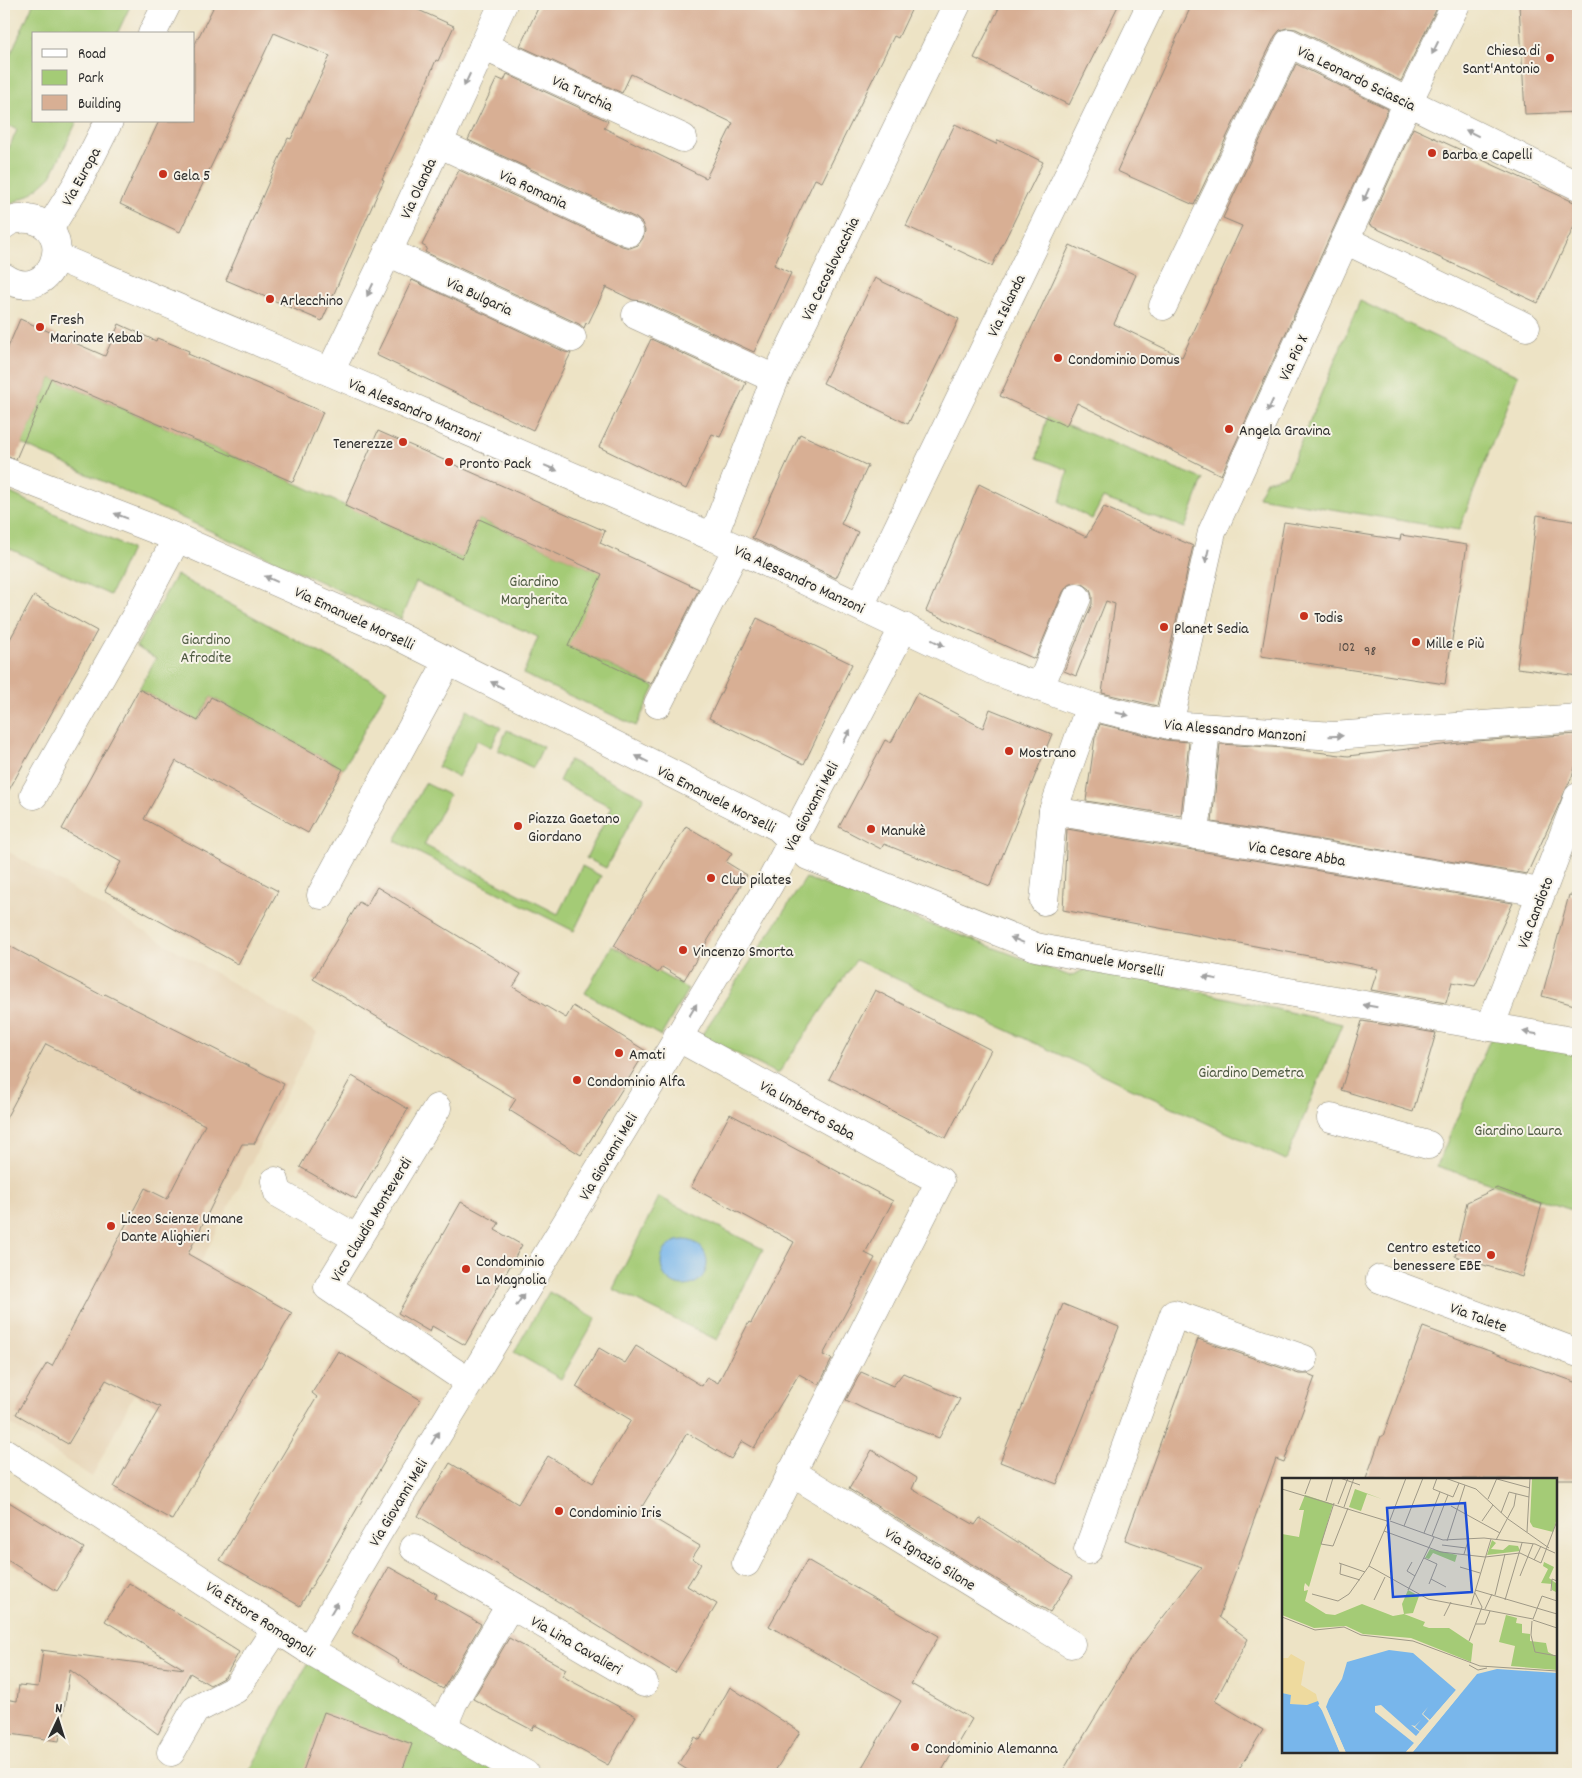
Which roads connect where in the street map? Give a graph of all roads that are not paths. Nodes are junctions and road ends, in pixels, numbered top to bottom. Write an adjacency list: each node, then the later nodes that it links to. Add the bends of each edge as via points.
1 (167, 4): 6 (street)
2 (503, 4): 7 (street, Via Olanda)
3 (957, 4): 25 (street, Via Cecoslovacchia)
4 (1150, 4): 31 (street, Via Islanda)
5 (1456, 4): 8 (street, Via Pio X, one-way to 8)
6 (153, 32)
7 (483, 46): 10 (street, Via Turchia); 11 (street, Via Olanda, one-way to 11)
8 (1408, 102): 12 (street, Via Leonardo Sciascia, one-way to 8); 16 (street, Via Pio X, one-way to 16); 20 (street, Via Leonardo Sciascia, via 1289,43)
9 (108, 122): 14 (street, Via Europa, via 77,184)
10 (683, 138)
11 (438, 143): 15 (street, Via Romania); 17 (street, Via Olanda)
12 (1578, 186)
13 (4, 224): 14 (street, via 21,218 36,220)
14 (49, 229): 18 (street)
15 (629, 232)
16 (1346, 240): 22 (street); 38 (street, Via Pio X, one-way to 38, via 1212,532)
17 (388, 252): 23 (street, Via Bulgaria); 24 (street, Via Olanda, one-way to 24)
18 (57, 258): 19 (street, via 46,276 37,282 26,284); 24 (street, Via Alessandro Manzoni)
19 (4, 279)
20 (1163, 306)
21 (636, 314): 25 (street)
22 (1526, 327)
23 (572, 338)
24 (330, 372): 27 (street, Via Alessandro Manzoni, one-way to 27)
25 (775, 379): 27 (street, Via Cecoslovacchia)
26 (4, 471): 28 (street, Via Emanuele Morselli, one-way to 26)
27 (713, 537): 29 (street, Via Alessandro Manzoni)
28 (177, 538): 33 (street, Via Emanuele Morselli, one-way to 28); 40 (street)
29 (737, 548): 31 (street, Via Alessandro Manzoni); 35 (street)
30 (1076, 598): 34 (street)
31 (860, 606): 32 (street, Via Alessandro Manzoni)
32 (904, 627): 34 (street, Via Alessandro Manzoni, one-way to 34, via 993,670); 44 (street, Via Giovanni Meli, one-way to 32)
33 (448, 661): 44 (street, Via Emanuele Morselli, one-way to 33, via 778,828); 46 (street)
34 (1040, 687): 36 (street, Via Alessandro Manzoni)
35 (658, 704)
36 (1090, 706): 38 (street, Via Alessandro Manzoni, one-way to 38); 42 (street)
37 (1578, 718): 39 (street, Via Alessandro Manzoni, one-way to 37, via 1334,736)
38 (1169, 725): 39 (street, Via Alessandro Manzoni)
39 (1206, 728): 43 (street)
40 (34, 795)
41 (1578, 797): 45 (street, Via Candioto)
42 (1053, 811): 43 (street, Via Cesare Abba); 47 (street)
43 (1196, 835): 45 (street, Via Cesare Abba)
44 (792, 841): 48 (street, Via Emanuele Morselli, one-way to 44, via 1036,947 808,856); 49 (street, Via Giovanni Meli, one-way to 44)
45 (1542, 892): 48 (street, Via Candioto)
46 (321, 895)
47 (1044, 901)
48 (1490, 1027): 50 (street, Via Emanuele Morselli, one-way to 48)
49 (677, 1037): 59 (street, Via Giovanni Meli, one-way to 49); 61 (street, Via Umberto Saba, via 940,1181)
50 (1578, 1042)
51 (438, 1108): 55 (street, Vico Claudio Monteverdi)
52 (1331, 1118): 53 (street)
53 (1428, 1145)
54 (275, 1181): 55 (street, via 278,1193)
55 (358, 1238): 59 (street, Vico Claudio Monteverdi, via 328,1287)
56 (1380, 1279): 57 (street, Via Talete)
57 (1578, 1353)
58 (1304, 1359): 63 (street, via 1174,1314)
59 (469, 1382): 68 (street, Via Giovanni Meli, one-way to 59)
60 (4, 1452): 66 (street, Via Ettore Romagnoli)
61 (791, 1472): 64 (street); 67 (street, Via Ignazio Silone)
62 (414, 1548): 65 (street, Via Lina Cavalieri)
63 (1088, 1550)
64 (746, 1564)
65 (510, 1605): 69 (street, Via Lina Cavalieri); 70 (street)
66 (276, 1629): 68 (street, Via Ettore Romagnoli); 71 (street, via 236,1689 195,1710)
67 (1071, 1644)
68 (309, 1650): 70 (street, Via Ettore Romagnoli)
69 (644, 1683)
70 (443, 1727): 72 (street, Via Ettore Romagnoli)
71 (171, 1752)
72 (525, 1774)

